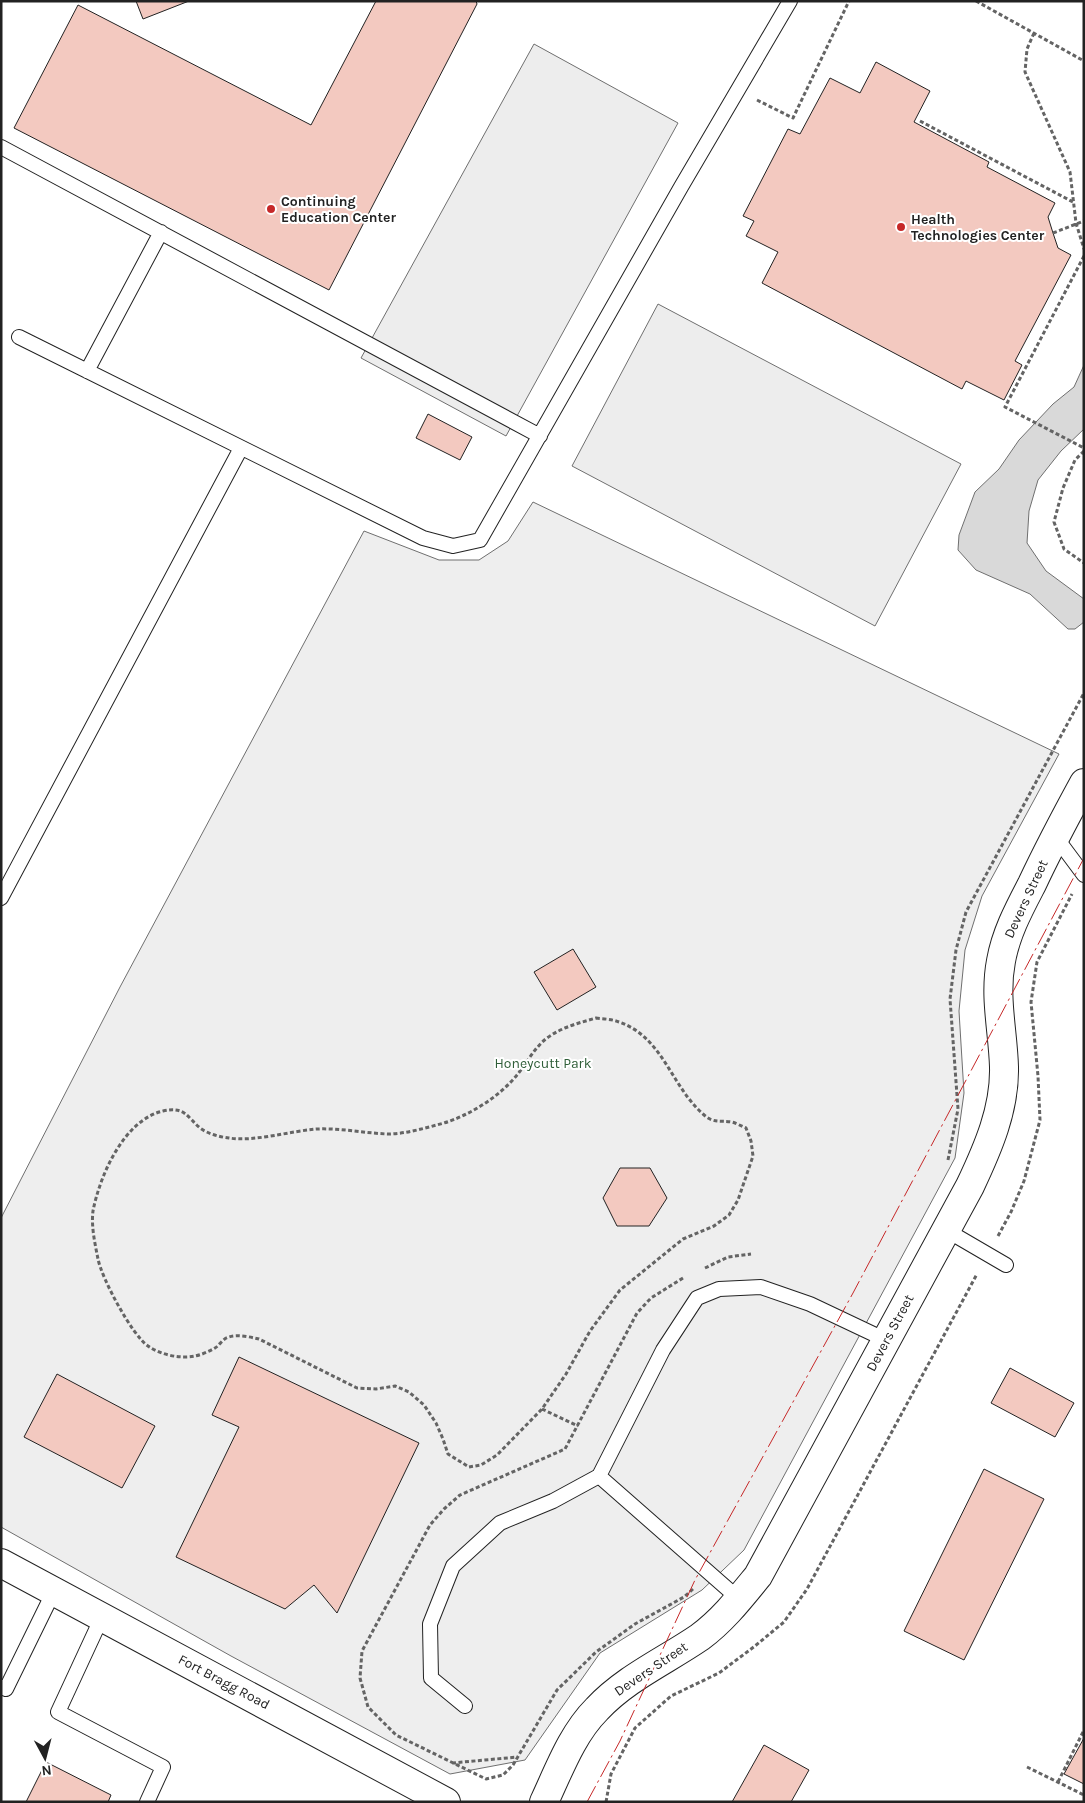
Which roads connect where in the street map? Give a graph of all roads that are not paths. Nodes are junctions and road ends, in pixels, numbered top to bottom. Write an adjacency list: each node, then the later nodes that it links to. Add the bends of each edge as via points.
1 (790, 1): 6 (lane)
2 (1, 147): 3 (lane)
3 (161, 232): 5 (lane); 6 (lane)
4 (19, 337): 5 (lane)
5 (87, 371): 7 (lane)
6 (540, 436): 7 (lane, via 480,540 453,546 423,538)
7 (241, 448): 11 (lane)
8 (1084, 783): 9 (street, Devers Street)
9 (1056, 836): 10 (lane); 12 (street, Devers Street, via 1005,943 1000,963 998,1004 1004,1068 1000,1109 988,1149)
10 (1084, 875)
11 (1, 898)
12 (946, 1230): 13 (lane); 14 (street, Devers Street)
13 (1006, 1265)
14 (886, 1340): 15 (lane, via 810,1304 761,1286 719,1289 697,1298 663,1350); 18 (street, Devers Street, via 758,1576)
15 (599, 1476): 18 (lane); 21 (lane, via 553,1502 500,1523 453,1566 430,1624 431,1678)
16 (1, 1563): 17 (street, Fort Bragg Road)
17 (54, 1592): 19 (street, Fort Bragg Road); 20 (lane, via 6,1689)
18 (739, 1599): 24 (street, Devers Street, via 701,1636 626,1682 596,1709 572,1743)
19 (102, 1617): 22 (lane, via 58,1712 163,1767); 23 (street, Fort Bragg Road)
20 (1, 1687)
21 (465, 1706)
22 (147, 1802)
23 (446, 1802)
24 (544, 1802)

